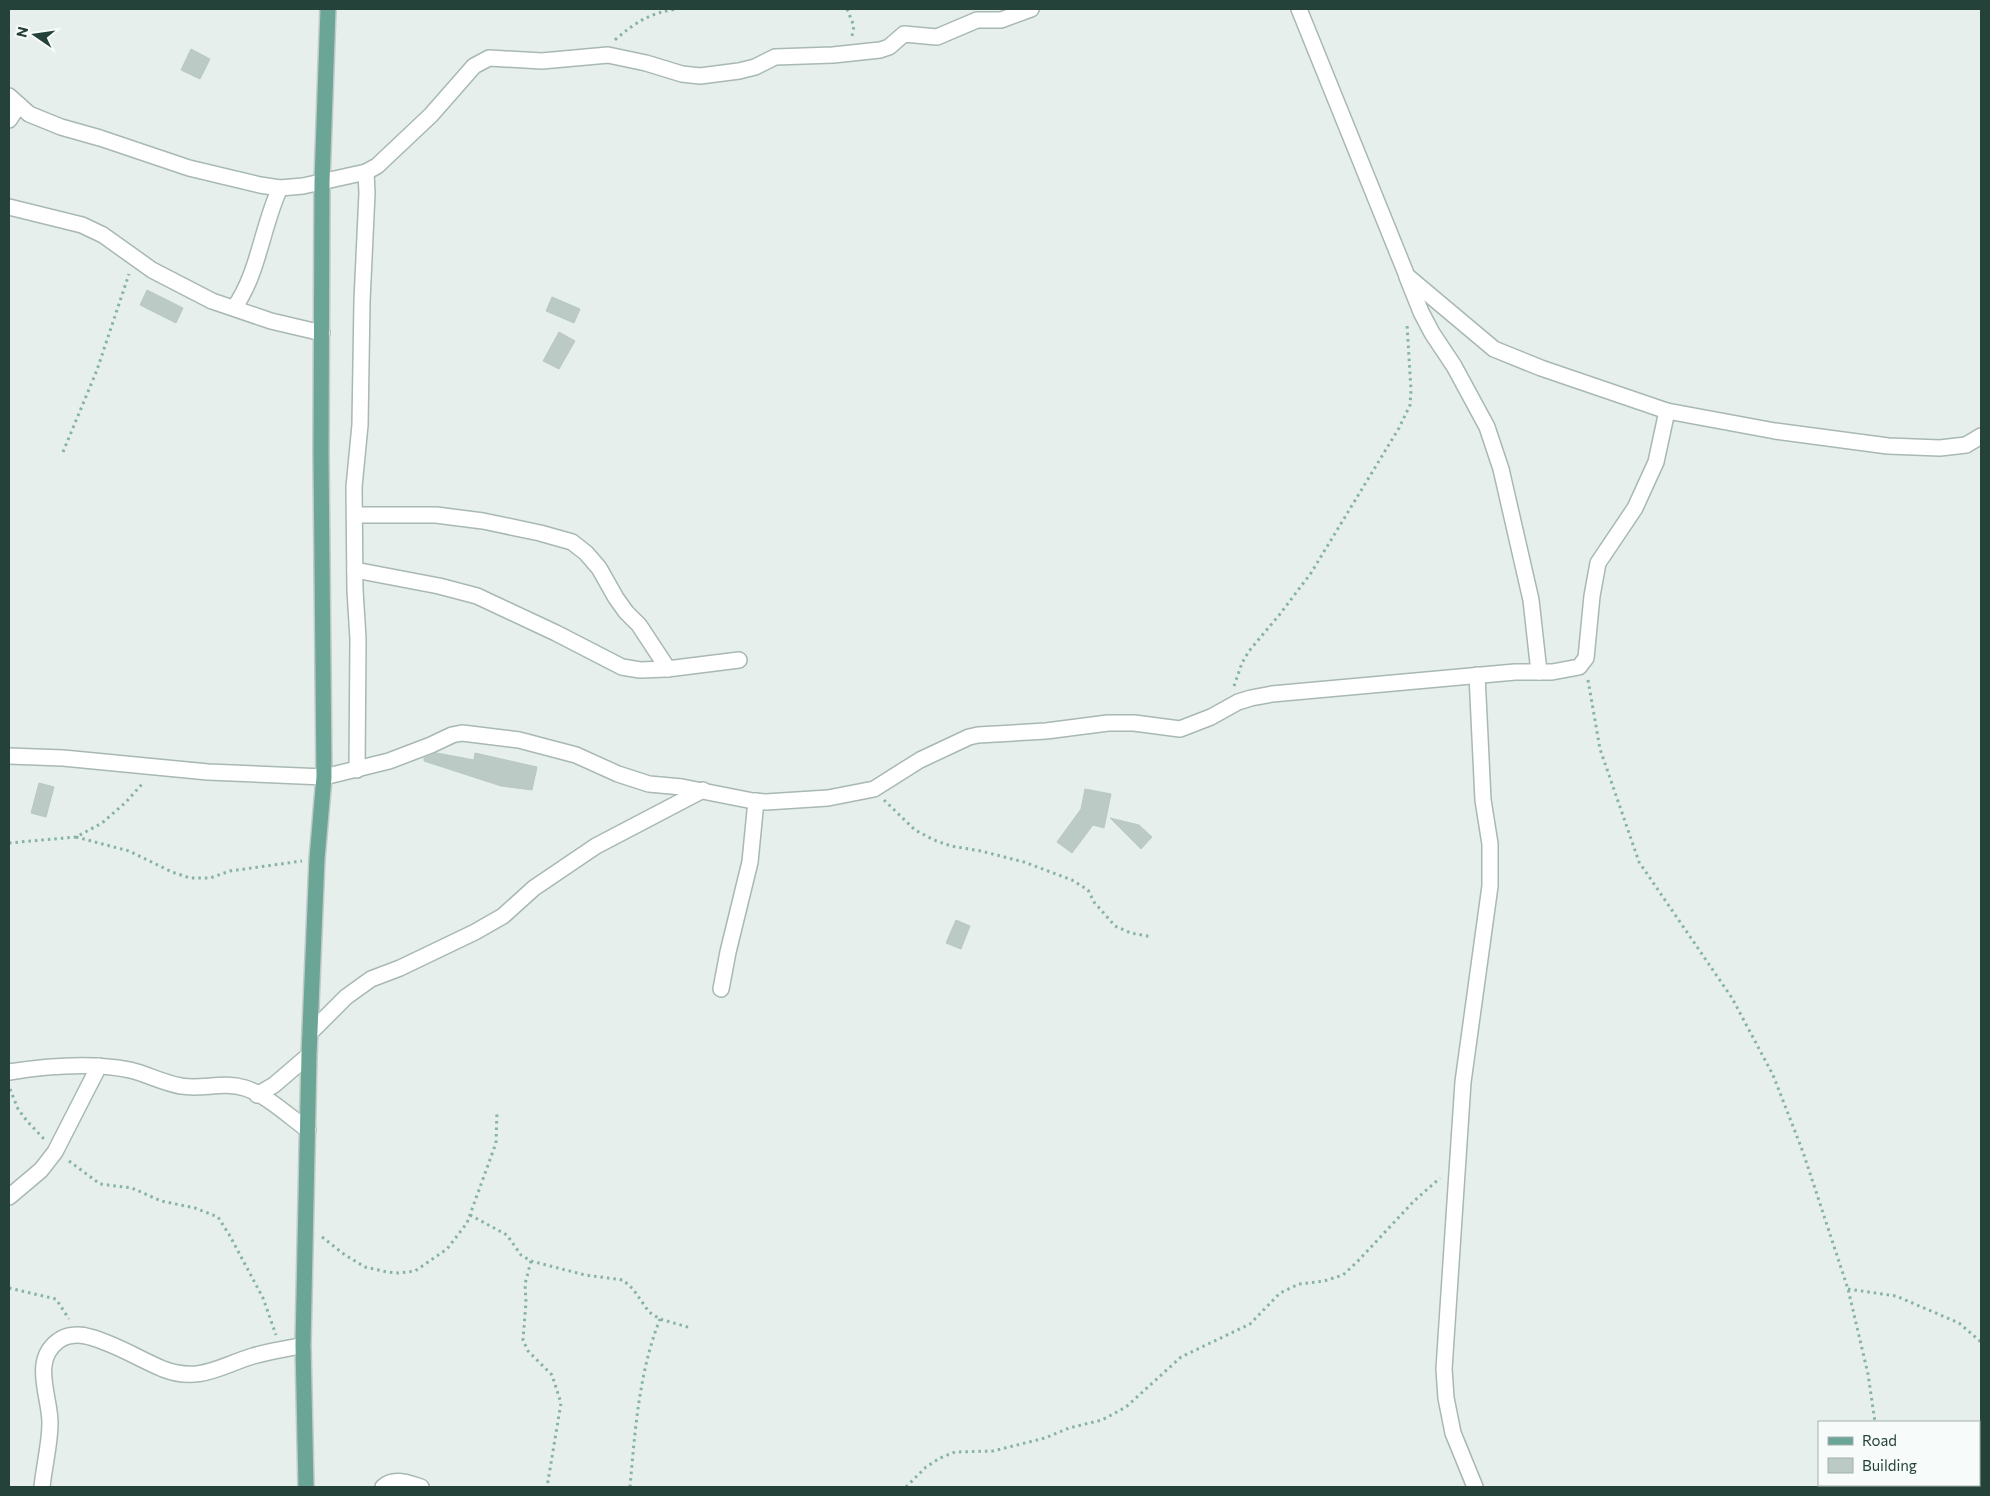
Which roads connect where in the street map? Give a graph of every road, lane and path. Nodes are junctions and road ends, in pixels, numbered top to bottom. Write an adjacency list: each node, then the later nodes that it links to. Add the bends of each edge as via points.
1 (328, 9): 11 (main road)
2 (678, 9): 7 (path, via 656,12 641,20)
3 (847, 9): 6 (path, via 854,31)
4 (1031, 9): 6 (street, via 1001,20 977,20 938,37 904,34 885,49)
5 (1299, 9): 15 (street)
6 (843, 54): 7 (street, via 775,57 755,67 700,76)
7 (598, 55): 10 (street, via 542,61 485,59 474,66 431,114 377,166)
8 (14, 101): 9 (street); 12 (street, via 40,120 189,168)
9 (9, 120)
10 (366, 172): 11 (street); 22 (street)
11 (322, 182): 12 (street); 18 (main road)
12 (280, 188): 16 (street, via 244,292)
13 (9, 207): 14 (street, via 82,225 103,235)
14 (137, 260): 16 (street, via 197,294); 21 (path)
15 (1407, 276): 19 (street, via 1494,349); 27 (street, via 1421,312 1487,427 1493,444 1531,600)
16 (234, 308): 18 (street, via 272,322)
17 (1407, 322): 29 (path, via 1410,405 1311,573 1249,650)
18 (322, 333): 33 (main road)
19 (1666, 411): 20 (street, via 1775,431 1888,446 1940,448 1966,445); 25 (street, via 1656,462 1635,508 1598,563 1586,658)
20 (1981, 436)
21 (63, 452)
22 (355, 515): 23 (street); 26 (street, via 436,515 492,523 572,542 599,568 616,598 639,625)
23 (355, 570): 26 (street, via 477,596 622,667); 32 (street)
24 (738, 660): 26 (street)
25 (1579, 666): 27 (street); 57 (path, via 1588,681 1600,749 1639,862 1732,998 1773,1075 1803,1152)
26 (668, 669)
27 (1543, 672): 28 (street)
28 (1477, 675): 29 (street, via 1272,694); 51 (street, via 1483,800 1490,844 1490,886 1463,1082)
29 (1226, 708): 34 (street, via 1180,729 1108,723 969,737 920,760)
30 (9, 756): 31 (street)
31 (157, 768): 33 (street); 37 (path, via 102,823)
32 (357, 770): 33 (street); 35 (street, via 462,732 548,747 649,784)
33 (324, 777): 39 (main road)
34 (874, 789): 36 (street, via 828,798); 40 (path, via 915,830 951,846 1024,862 1072,880 1088,890 1115,926)
35 (703, 790): 36 (street); 42 (street, via 582,854 534,888 504,916 371,979 346,997)
36 (756, 802): 41 (street, via 750,862)
37 (76, 837): 38 (path); 39 (path, via 129,850 190,878 210,878)
38 (9, 844)
39 (317, 859): 42 (main road)
40 (1152, 938)
41 (721, 988)
42 (310, 1033): 43 (main road)
43 (309, 1055): 47 (street); 49 (main road)
44 (99, 1066): 45 (street); 47 (street, via 130,1070 179,1086 197,1088 223,1084 245,1088); 50 (street)
45 (9, 1072)
46 (9, 1088): 50 (path, via 27,1122)
47 (257, 1095): 49 (street)
48 (497, 1111): 53 (path, via 496,1143)
49 (308, 1130): 54 (main road)
50 (55, 1152): 52 (street, via 41,1170); 63 (path, via 100,1184 132,1188 162,1201 218,1217 263,1298)
51 (1459, 1161): 71 (path, via 1414,1201 1343,1275 1299,1284 1280,1293 1250,1324 1181,1357 1126,1406 1102,1420 1045,1438 993,1451 955,1452 926,1467); 72 (street, via 1444,1369 1453,1433)
52 (9, 1197)
53 (470, 1214): 54 (path, via 447,1249 415,1270 398,1273 365,1267); 55 (path, via 507,1235 521,1255)
54 (305, 1223): 62 (main road)
55 (531, 1261): 58 (path, via 585,1275 623,1280 634,1289 649,1312); 69 (path, via 525,1284 523,1340 528,1350 552,1375 561,1403)
56 (9, 1288): 60 (path, via 56,1299)
57 (1848, 1289): 61 (path, via 1896,1296 1959,1324); 64 (path, via 1868,1374)
58 (660, 1319): 59 (path); 70 (path, via 648,1350 636,1420)
59 (691, 1328)
60 (80, 1335): 63 (street, via 108,1343 174,1373 188,1375 204,1374 253,1356); 65 (street, via 64,1336 46,1353 43,1381 50,1424)
61 (1981, 1342)
62 (303, 1345): 63 (street); 66 (main road)
63 (281, 1350)
64 (1875, 1421)
65 (42, 1487)
66 (306, 1487)
67 (383, 1487): 68 (street, via 403,1481)
68 (420, 1487)
69 (547, 1487)
70 (630, 1487)
71 (906, 1487)
72 (1475, 1487)

